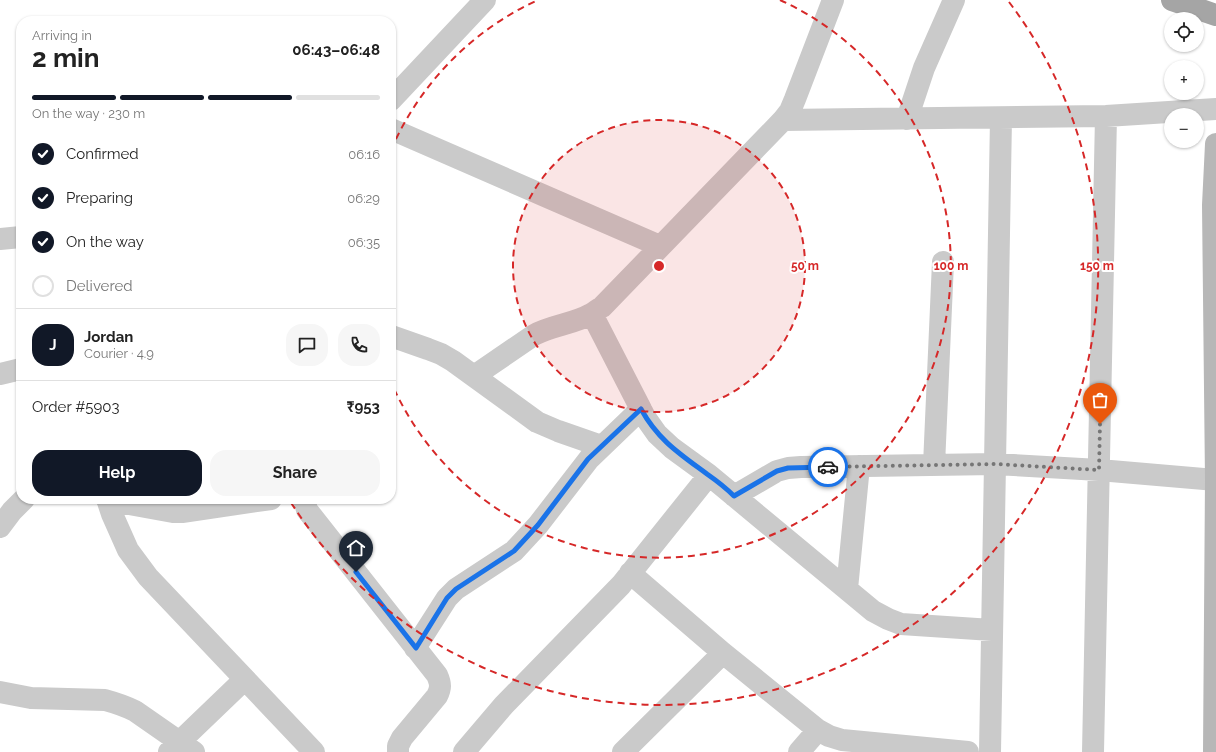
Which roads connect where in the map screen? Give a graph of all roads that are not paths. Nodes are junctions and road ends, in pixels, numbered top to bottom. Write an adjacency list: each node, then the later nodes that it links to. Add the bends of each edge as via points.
1 (485, 0): 6 (street)
2 (833, 0): 11 (street, via 795,99)
3 (954, 0): 10 (street, via 924,68)
4 (1172, 0): 5 (main road)
5 (1216, 15)
6 (396, 95)
7 (1216, 108): 8 (street)
8 (1106, 116): 9 (street); 29 (street)
9 (1001, 118): 10 (street); 26 (street)
10 (907, 119): 11 (street)
11 (783, 120): 17 (street)
12 (396, 132): 17 (street)
13 (1216, 144): 14 (main road)
14 (1214, 205): 31 (main road)
15 (16, 237): 16 (street)
16 (0, 239)
17 (660, 246): 19 (street, via 602,307)
18 (943, 262): 27 (street)
19 (592, 314): 23 (street, via 544,329); 24 (street)
20 (396, 338): 23 (street, via 441,354)
21 (16, 370): 22 (street)
22 (0, 374)
23 (474, 376): 25 (street, via 537,422)
24 (641, 409): 25 (street); 30 (street, via 662,439)
25 (601, 446): 42 (street, via 514,551 456,589 447,598)
26 (995, 464): 27 (street); 29 (street); 41 (street)
27 (934, 465): 28 (street)
28 (859, 466): 32 (street, via 788,468 777,471); 40 (street)
29 (1099, 470): 31 (street); 55 (street)
30 (709, 475): 32 (street); 39 (street)
31 (1216, 480): 56 (main road)
32 (734, 496): 40 (street)
33 (19, 504): 38 (street)
34 (108, 504): 44 (street, via 128,550 148,577)
35 (129, 504): 36 (street, via 173,512)
36 (237, 504)
37 (305, 504): 42 (street, via 307,510)
38 (0, 527)
39 (630, 573): 43 (street); 50 (street, via 608,600 504,705)
40 (847, 589): 41 (street, via 874,610 901,624)
41 (992, 630): 54 (street)
42 (416, 648): 49 (street, via 437,675 440,689 402,738)
43 (723, 653): 46 (street); 51 (street)
44 (245, 679): 47 (street); 48 (street)
45 (0, 692): 47 (street, via 31,698 115,702 135,712)
46 (818, 730): 52 (street); 53 (street, via 842,740)
47 (181, 748)
48 (314, 752)
49 (398, 752)
50 (464, 752)
51 (623, 752)
52 (799, 752)
53 (968, 752)
54 (990, 752)
55 (1093, 752)
56 (1214, 752)

